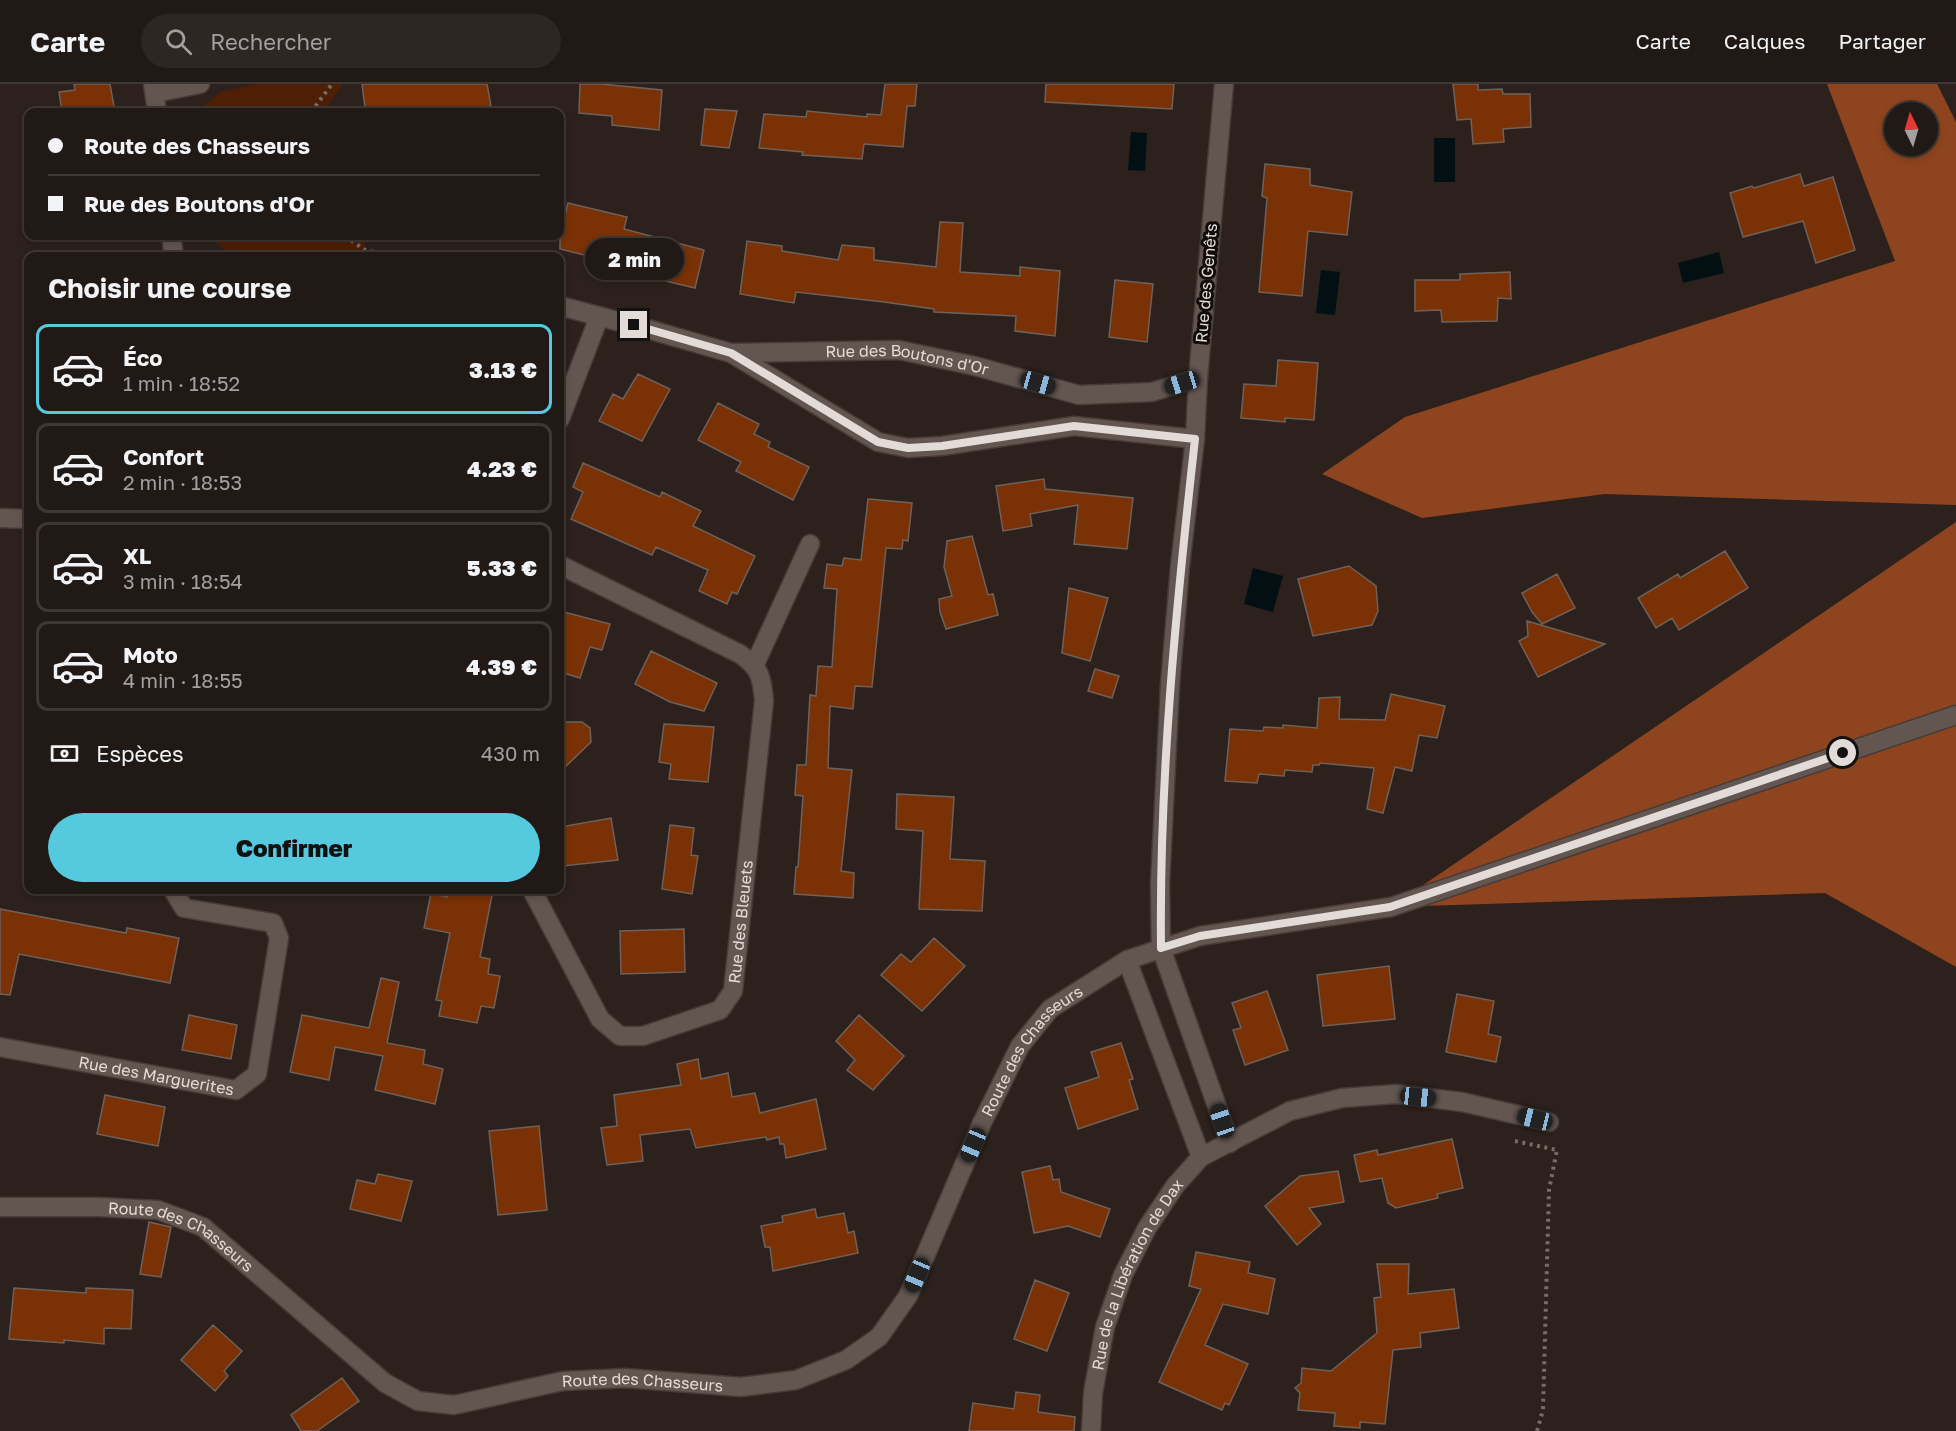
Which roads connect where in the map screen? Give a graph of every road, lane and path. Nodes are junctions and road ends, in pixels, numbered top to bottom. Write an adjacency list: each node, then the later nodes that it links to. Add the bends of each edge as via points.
1 (200, 84): 4 (street)
2 (332, 84): 6 (path)
3 (1224, 84): 12 (street, Rue des Genêts)
4 (154, 89): 5 (street)
5 (156, 108)
6 (314, 108)
7 (351, 240): 8 (path)
8 (373, 252)
9 (564, 307): 10 (street, Rue des Boutons d'Or)
10 (599, 317): 11 (street, Rue des Boutons d'Or); 14 (street)
11 (731, 353): 13 (street, Rue des Boutons d'Or, via 899,350); 15 (street, Rue des Boutons d'Or, via 878,442 908,448 942,446)
12 (1198, 378): 13 (street, Rue des Boutons d'Or, via 1152,392); 16 (street, Rue des Genêts)
13 (1079, 395): 15 (street)
14 (564, 409)
15 (1074, 426): 16 (street, Rue des Boutons d'Or)
16 (1195, 439): 25 (street, Rue des Genêts, via 1170,685 1160,885)
17 (0, 518): 18 (street)
18 (24, 519)
19 (810, 544): 21 (street)
20 (564, 567): 21 (street)
21 (755, 664): 24 (street, Rue des Bleuets, via 764,701 733,991 720,1010 644,1036 620,1036 600,1019)
22 (1956, 715): 25 (street, Route des Chasseurs, via 1390,907 1200,936)
23 (175, 894): 27 (street, Rue des Marguerites, via 184,908 273,923 279,938 257,1074 236,1090)
24 (534, 894)
25 (1161, 948): 26 (street, Route des Chasseurs); 30 (street)
26 (1127, 960): 31 (street); 32 (street, Route des Chasseurs, via 1050,1009 1020,1046 982,1123 908,1296 879,1336 846,1360 796,1380 741,1387 625,1378 563,1381 454,1405 418,1401 385,1383 203,1227 158,1210)
27 (0, 1047)
28 (1549, 1122): 30 (street, Rue de la Libération de Dax, via 1462,1101 1396,1094 1342,1098 1290,1111)
29 (1515, 1141): 34 (path, via 1557,1150 1550,1190 1543,1410)
30 (1230, 1143): 31 (street, Rue de la Libération de Dax)
31 (1201, 1157): 33 (street, Rue de la Libération de Dax, via 1175,1186 1147,1228 1123,1275 1105,1327 1093,1393)
32 (0, 1207)
33 (1091, 1431)
34 (1537, 1431)

